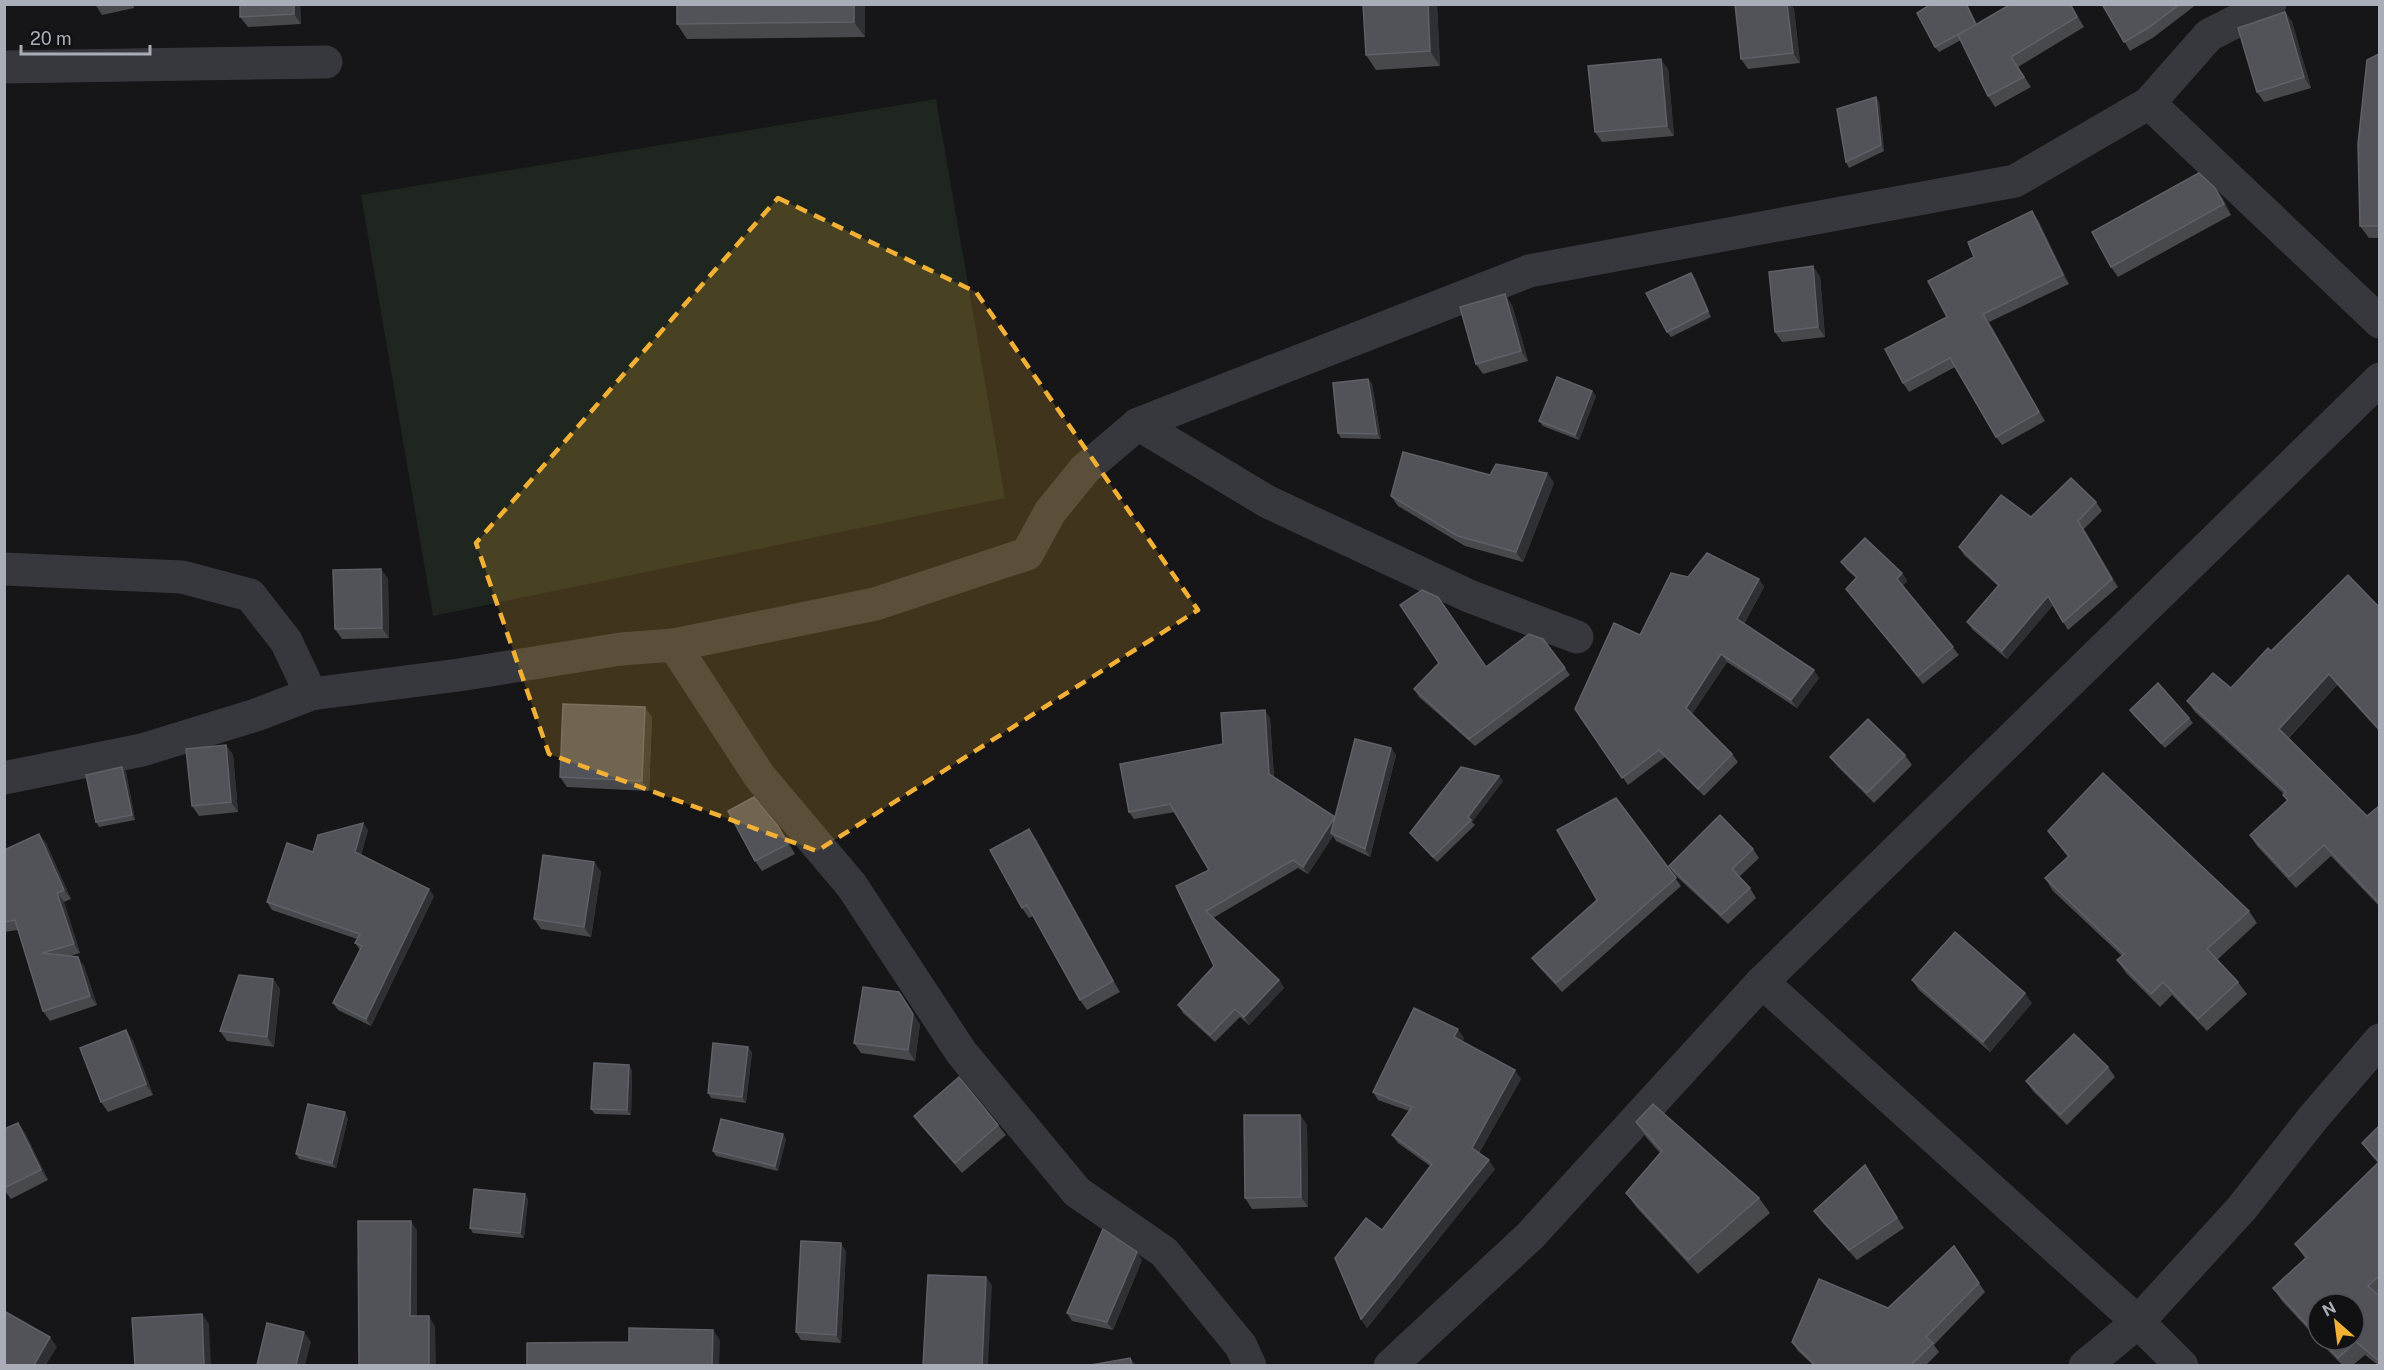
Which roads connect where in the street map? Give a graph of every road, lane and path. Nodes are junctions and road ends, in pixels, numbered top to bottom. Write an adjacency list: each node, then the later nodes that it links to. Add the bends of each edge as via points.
1 (2270, 4): 4 (street, via 2210,35)
2 (326, 62): 3 (street)
3 (4, 67)
4 (2149, 103): 5 (street); 7 (street, via 2015,181 1529,271)
5 (2379, 322)
6 (2379, 379): 13 (street)
7 (1138, 424): 9 (street, via 1268,502 1469,596); 10 (street, via 1085,469 1050,512 1027,554 875,604)
8 (4, 568): 11 (street, via 182,577 250,595 286,641)
9 (1577, 637)
10 (674, 645): 11 (street, via 621,649); 16 (street, via 760,777 852,886 961,1052 1077,1192 1164,1252 1241,1346)
11 (310, 694): 12 (street, via 142,750)
12 (4, 778)
13 (1762, 982): 15 (street); 17 (street, via 1530,1236)
14 (2379, 1040): 15 (street, via 2242,1208)
15 (2138, 1322): 18 (street); 19 (street)
16 (1250, 1365)
17 (1390, 1365)
18 (2085, 1365)
19 (2182, 1365)

